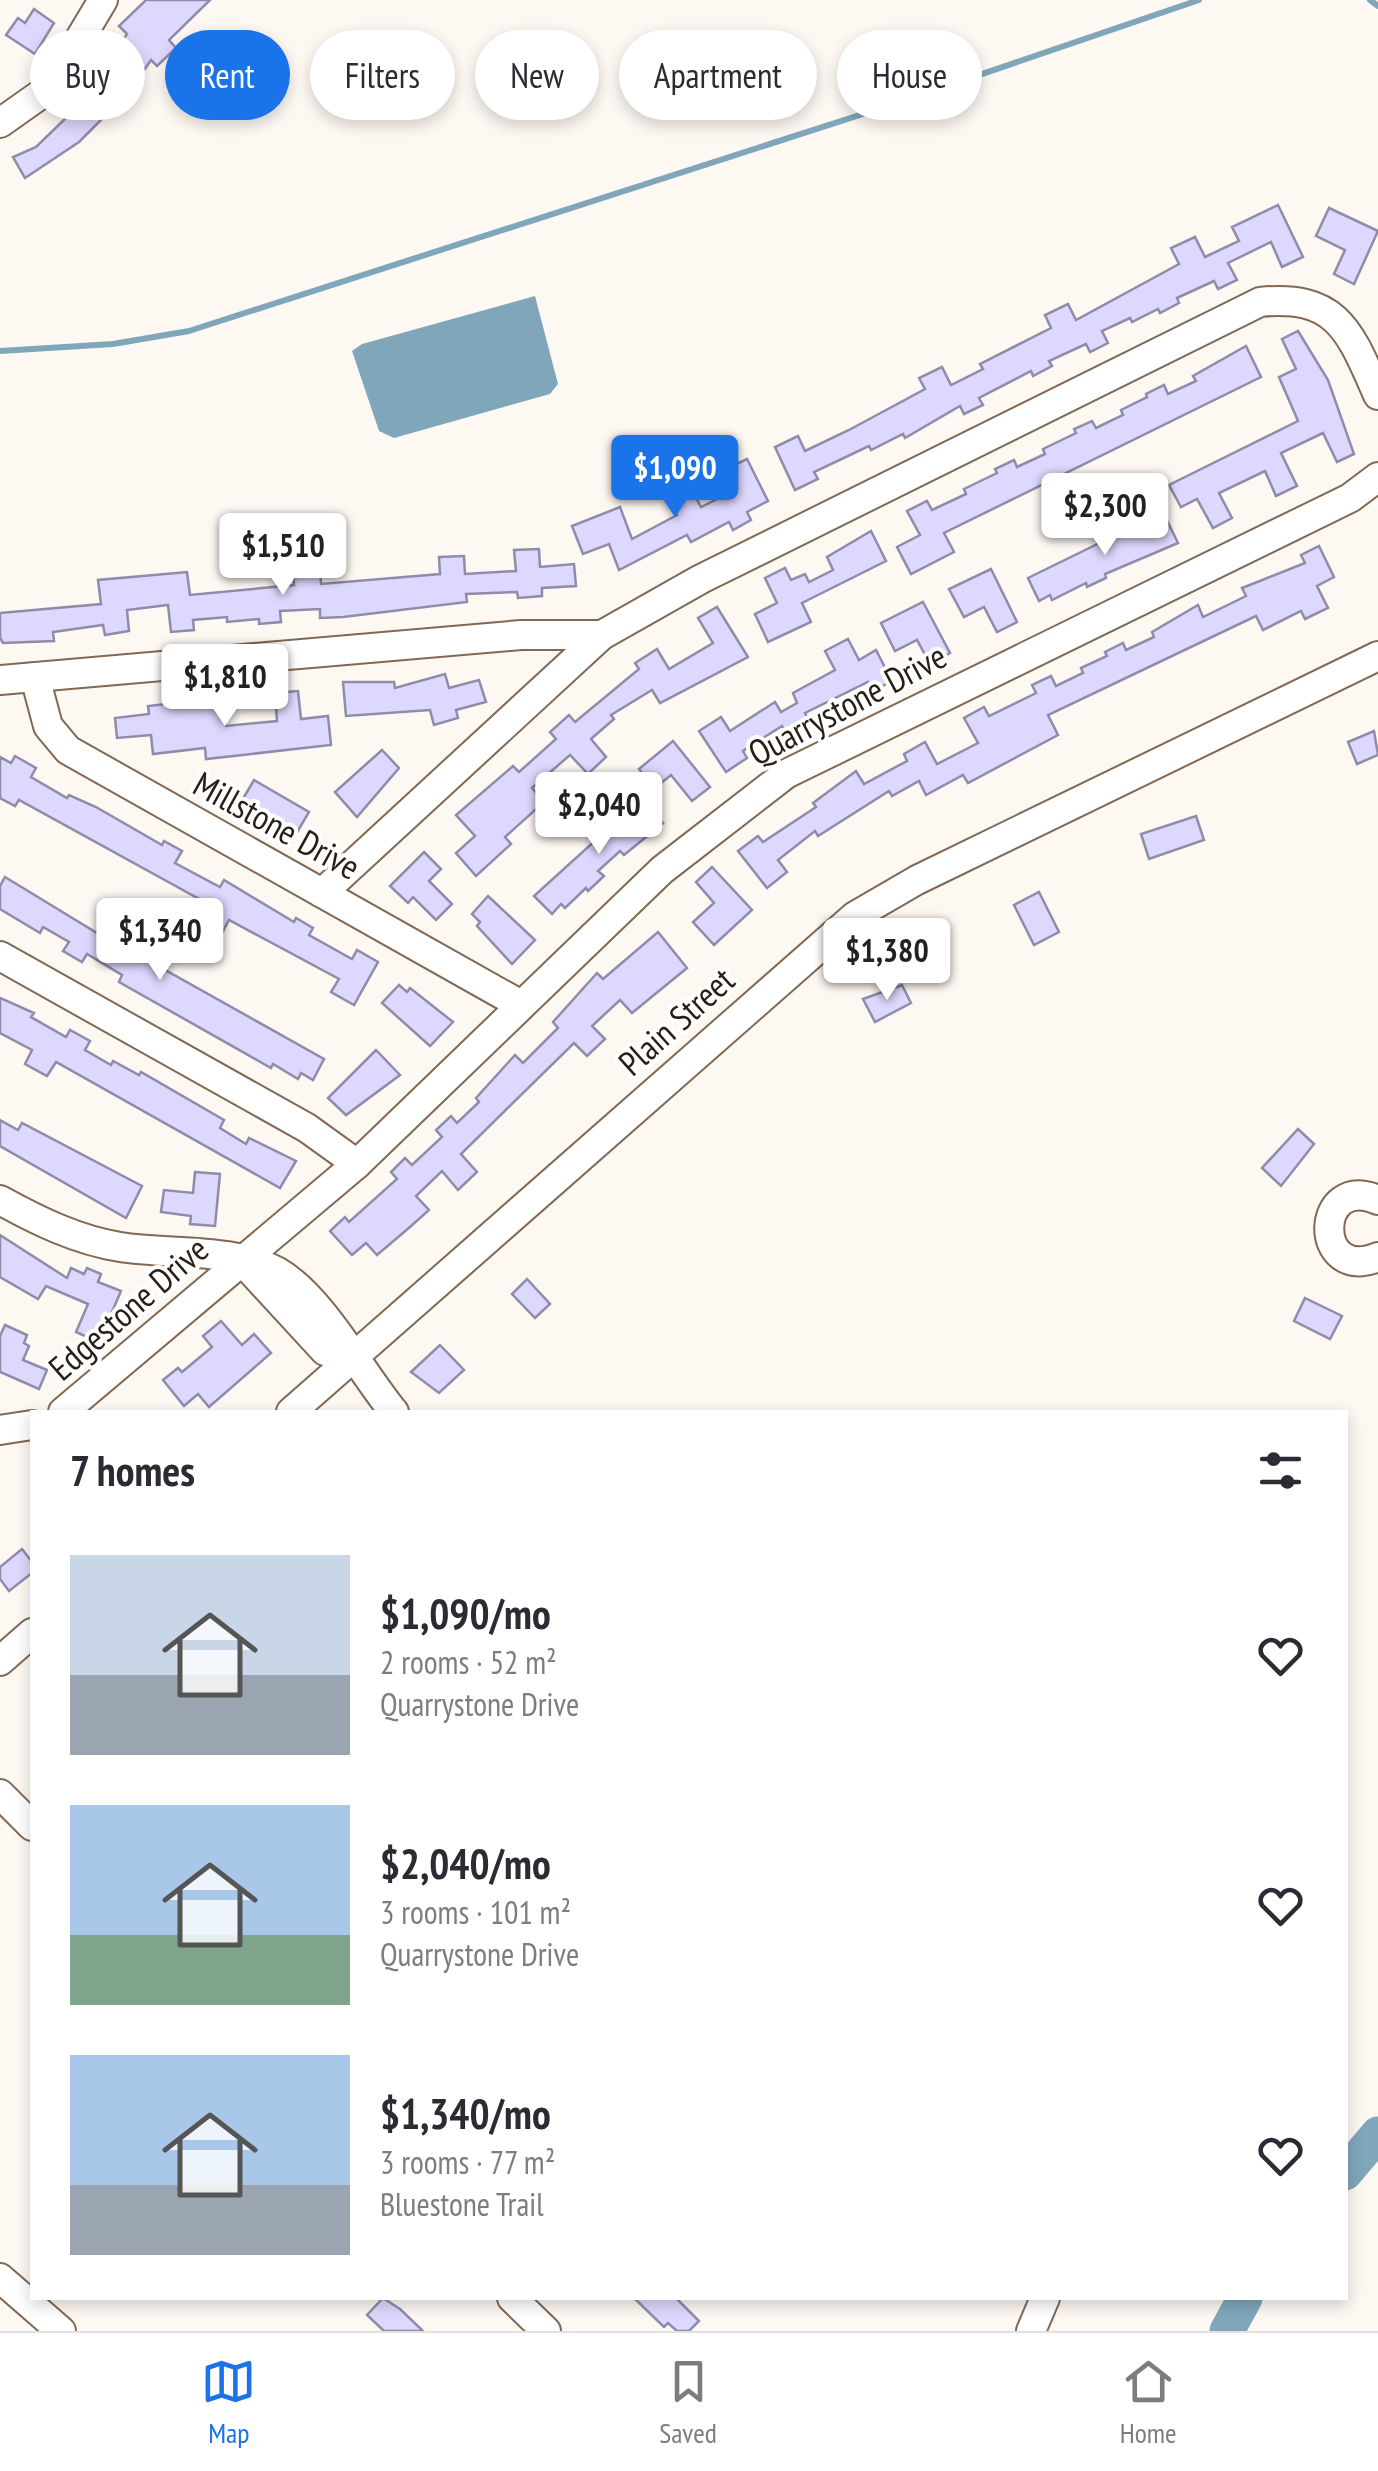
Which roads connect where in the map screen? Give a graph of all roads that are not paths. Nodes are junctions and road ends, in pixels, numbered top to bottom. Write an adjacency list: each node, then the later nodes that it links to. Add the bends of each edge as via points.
1 (104, 0): 2 (street, via 51,87)
2 (0, 123)
3 (1378, 395): 5 (street, via 1337,319 1295,298 1260,302 701,579)
4 (1378, 477): 11 (street, Quarrystone Drive, via 1350,498 786,774 662,870)
5 (602, 636): 7 (street, via 521,635); 9 (street)
6 (1378, 656): 17 (street, Plain Street, via 874,903 797,963)
7 (35, 677): 8 (street); 9 (street, Millstone Drive, via 48,726 68,750)
8 (0, 680)
9 (322, 893): 11 (street, Millstone Drive)
10 (0, 956): 12 (street, via 307,1128)
11 (521, 1005): 12 (street, Quarrystone Drive)
12 (358, 1164): 16 (street, Quarrystone Drive)
13 (0, 1200): 16 (street, via 68,1234 118,1247)
14 (1378, 1200): 15 (street, via 1344,1200 1328,1226 1341,1254 1359,1262)
15 (1378, 1257)
16 (242, 1260): 17 (street, via 325,1350); 18 (street, Edgestone Drive)
17 (352, 1360): 19 (street, Plain Street); 20 (street)
18 (65, 1410)
19 (293, 1410)
20 (392, 1410)
21 (30, 1425): 22 (street, Edgestone Drive)
22 (0, 1430)
23 (30, 1635): 24 (street)
24 (0, 1662)
25 (0, 1794): 26 (street)
26 (30, 1824)
27 (0, 2278): 30 (street)
28 (514, 2300): 31 (street)
29 (1044, 2300): 32 (street)
30 (61, 2331)
31 (546, 2331)
32 (1031, 2331)

